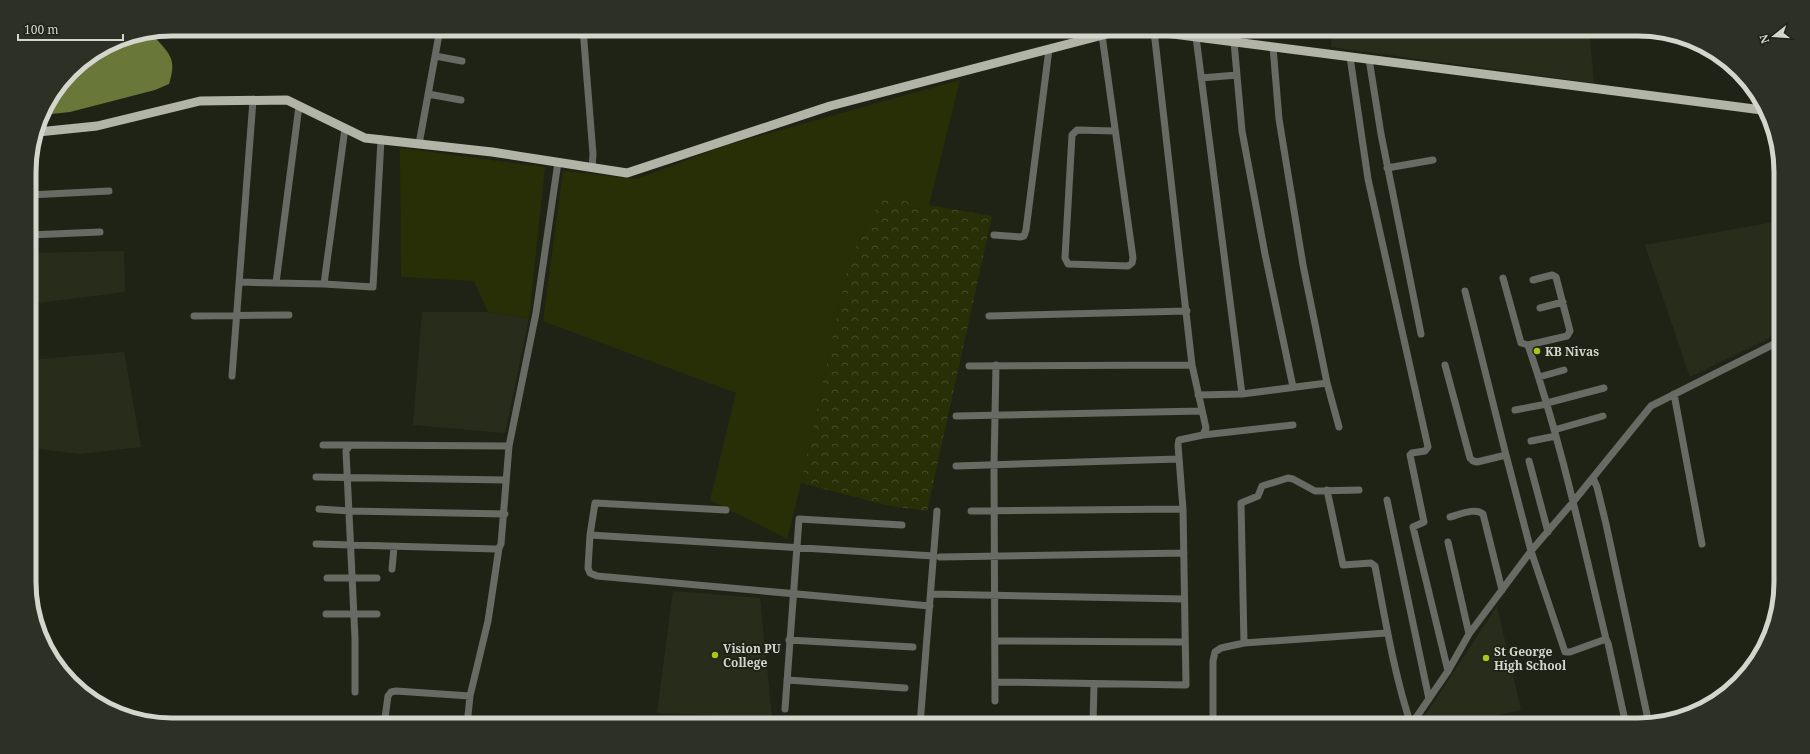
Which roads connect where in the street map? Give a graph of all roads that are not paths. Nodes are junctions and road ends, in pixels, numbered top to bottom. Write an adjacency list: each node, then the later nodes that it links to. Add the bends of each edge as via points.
1 (439, 36): 11 (street)
2 (584, 36): 29 (street)
3 (1098, 36): 10 (main road)
4 (1102, 36): 24 (street)
5 (1160, 36): 44 (street)
6 (1190, 36): 7 (main road)
7 (1196, 37): 8 (main road); 16 (street)
8 (1234, 42): 9 (main road); 15 (street)
9 (1273, 47): 12 (main road); 59 (street, via 1279,119 1303,265)
10 (1048, 49): 29 (main road, via 830,106 627,173); 35 (street, via 1026,230 1024,236 1020,237)
11 (435, 56): 14 (street); 17 (street)
12 (1350, 57): 13 (main road); 136 (street, via 1368,179 1428,447 1425,451 1410,455 1424,522 1413,527)
13 (1369, 59): 21 (main road); 30 (street)
14 (462, 61)
15 (1238, 75): 16 (street); 60 (street, via 1242,131 1264,254)
16 (1201, 78): 62 (street)
17 (428, 94): 19 (street); 26 (street)
18 (253, 100): 20 (main road, via 287,100); 23 (main road, via 200,101 97,126); 38 (street)
19 (461, 100)
20 (299, 106): 22 (main road); 39 (street)
21 (1759, 110)
22 (345, 128): 25 (main road, via 364,138); 40 (street)
23 (43, 132)
24 (1115, 132): 24 (street, via 1077,130 1072,135 1065,258 1068,264 1128,266 1132,263)
25 (381, 140): 26 (main road); 40 (street, via 374,286 371,288)
26 (418, 144): 28 (main road)
27 (1433, 160): 30 (street)
28 (558, 162): 29 (main road); 78 (street, via 536,313)
29 (592, 168)
30 (1388, 168): 49 (street)
31 (109, 191): 32 (street)
32 (36, 195)
33 (100, 232): 34 (street)
34 (36, 235)
35 (994, 235)
36 (1503, 278): 51 (street, via 1518,337 1521,343)
37 (1533, 280): 42 (street, via 1552,275 1556,278)
38 (240, 282): 39 (street); 47 (street)
39 (276, 283): 40 (street)
40 (324, 284)
41 (1465, 291): 79 (street)
42 (1563, 302): 43 (street); 51 (street, via 1570,331 1567,336)
43 (1540, 308)
44 (1187, 311): 48 (street); 53 (street)
45 (289, 315): 47 (street)
46 (194, 316): 47 (street)
47 (237, 316): 57 (street)
48 (989, 316)
49 (1421, 334)
50 (1774, 344): 63 (street)
51 (1528, 345): 58 (street)
52 (996, 365): 53 (street); 55 (street); 68 (street)
53 (1192, 365): 64 (street)
54 (1445, 365): 79 (street, via 1470,458 1477,462)
55 (969, 366)
56 (1564, 370): 58 (street)
57 (232, 376)
58 (1539, 376): 65 (street)
59 (1327, 383): 60 (street); 72 (street)
60 (1293, 387): 62 (street)
61 (1604, 388): 65 (street)
62 (1242, 394): 64 (street)
63 (1674, 394): 86 (street, via 1651,406); 106 (street)
64 (1198, 395): 67 (street)
65 (1547, 403): 66 (street); 73 (street)
66 (1514, 410)
67 (1202, 411): 68 (street); 74 (street, via 1206,428)
68 (995, 415): 69 (street); 82 (street)
69 (956, 416)
70 (1603, 416): 73 (street)
71 (1293, 425): 74 (street)
72 (1339, 427)
73 (1555, 433): 75 (street); 91 (street)
74 (1203, 435): 80 (street, via 1179,440)
75 (1530, 441)
76 (323, 445): 77 (street)
77 (350, 445): 78 (street); 85 (street, via 346,451)
78 (509, 446): 87 (street)
79 (1506, 455): 111 (street)
80 (1178, 459): 82 (street); 94 (street)
81 (1529, 461): 102 (street)
82 (994, 465): 83 (street); 93 (street)
83 (956, 466)
84 (316, 477): 85 (street)
85 (348, 477): 87 (street); 96 (street)
86 (1593, 478): 91 (street); 154 (street, via 1606,524)
87 (506, 480): 99 (street)
88 (1327, 490): 89 (street); 128 (street, via 1342,565 1371,563 1375,566); 134 (street, via 1313,490 1288,478 1262,486 1258,496 1241,503)
89 (1359, 490)
90 (1387, 500): 143 (street)
91 (1573, 502): 102 (street); 130 (street)
92 (319, 509): 96 (street)
93 (994, 509): 94 (street); 98 (street); 114 (street)
94 (1183, 509): 112 (street)
95 (726, 510): 103 (street, via 595,502)
96 (350, 511): 99 (street); 107 (street)
97 (937, 511): 113 (street)
98 (971, 511)
99 (505, 514): 109 (street)
100 (1450, 517): 119 (street, via 1474,511 1482,514)
101 (902, 525): 110 (street, via 798,519)
102 (1548, 532): 111 (street)
103 (590, 535): 110 (street); 120 (street, via 588,568 590,573 597,576)
104 (1448, 542): 129 (street)
105 (316, 544): 107 (street)
106 (1702, 544)
107 (350, 546): 108 (street); 117 (street)
108 (394, 547): 109 (street); 115 (street)
109 (499, 548): 142 (street, via 488,621)
110 (797, 548): 113 (street); 120 (street)
111 (1531, 551): 119 (street); 130 (street, via 1565,652)
112 (1184, 553): 114 (street); 123 (street)
113 (937, 557): 114 (street); 121 (street)
114 (995, 557): 122 (street)
115 (392, 569)
116 (327, 578): 117 (street)
117 (352, 578): 118 (street); 126 (street)
118 (378, 578)
119 (1502, 590): 129 (street)
120 (794, 593): 124 (street); 131 (street)
121 (931, 594): 122 (street); 124 (street)
122 (995, 595): 123 (street); 132 (street)
123 (1184, 599): 133 (street)
124 (930, 606): 148 (street)
125 (326, 614): 126 (street)
126 (354, 614): 127 (street); 141 (street)
127 (377, 614)
128 (1388, 632): 134 (street); 151 (street)
129 (1469, 634): 136 (street)
130 (1606, 639): 153 (street)
131 (789, 640): 135 (street); 137 (street)
132 (995, 641): 133 (street); 138 (street)
133 (1185, 642): 139 (street, via 1186,685)
134 (1244, 643): 150 (street, via 1221,648 1215,652)
135 (913, 647)
136 (1448, 671): 143 (street)
137 (787, 680): 140 (street); 145 (street)
138 (995, 682): 139 (street); 144 (street)
139 (1094, 684): 149 (street)
140 (905, 688)
141 (354, 692)
142 (470, 696): 146 (street, via 391,692 388,696); 147 (street)
143 (1429, 699): 152 (street)
144 (995, 701)
145 (785, 709)
146 (385, 718)
147 (468, 718)
148 (921, 718)
149 (1093, 718)
150 (1212, 718)
151 (1409, 718)
152 (1416, 718)
153 (1624, 718)
154 (1648, 718)

